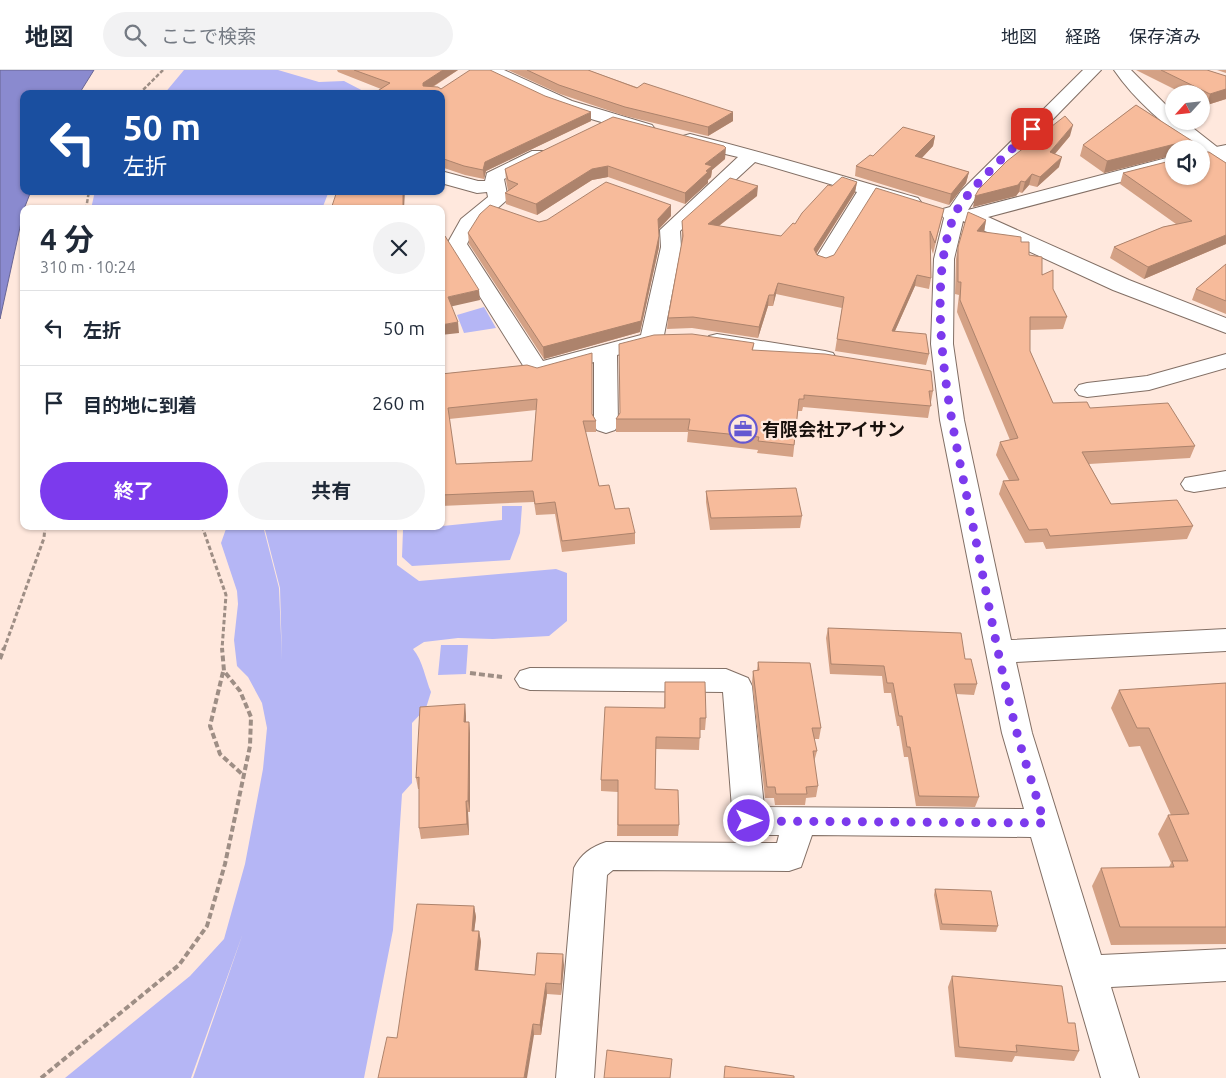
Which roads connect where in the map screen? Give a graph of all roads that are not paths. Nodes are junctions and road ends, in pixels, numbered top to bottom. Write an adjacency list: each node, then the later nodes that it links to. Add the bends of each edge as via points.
1 (491, 70): 4 (street, via 526,89)
2 (1093, 70): 13 (street, via 968,195)
3 (1122, 70): 8 (street, via 1136,89 1166,118)
4 (612, 120): 5 (street); 7 (street)
5 (586, 133)
6 (552, 149): 12 (street, via 494,176)
7 (752, 155): 11 (street); 17 (street, via 678,210 670,230 671,247)
8 (1217, 156)
9 (1165, 164): 13 (street)
10 (445, 178): 12 (street, via 477,187)
11 (869, 189): 13 (street); 15 (street)
12 (492, 196): 14 (street); 18 (street, via 468,221 457,244 537,370)
13 (962, 215): 16 (street, via 1121,285); 26 (street, via 947,243 942,289 942,344 936,376 961,471)
14 (514, 216)
15 (824, 261)
16 (1226, 326)
17 (652, 338): 18 (street); 20 (street, via 684,337)
18 (606, 351): 22 (street)
19 (1226, 361): 21 (street, via 1143,385)
20 (848, 362)
21 (1087, 390)
22 (606, 424)
23 (1226, 479): 24 (street)
24 (1194, 484)
25 (1226, 640): 26 (street)
26 (999, 652): 29 (street, via 1017,733)
27 (530, 679): 28 (street, via 726,680 737,686 749,821)
28 (800, 821): 29 (street); 32 (street, via 789,857 606,856 591,868)
29 (1044, 823): 31 (street)
30 (1226, 965): 31 (street)
31 (1090, 972): 33 (street)
32 (575, 1078)
33 (1120, 1078)

